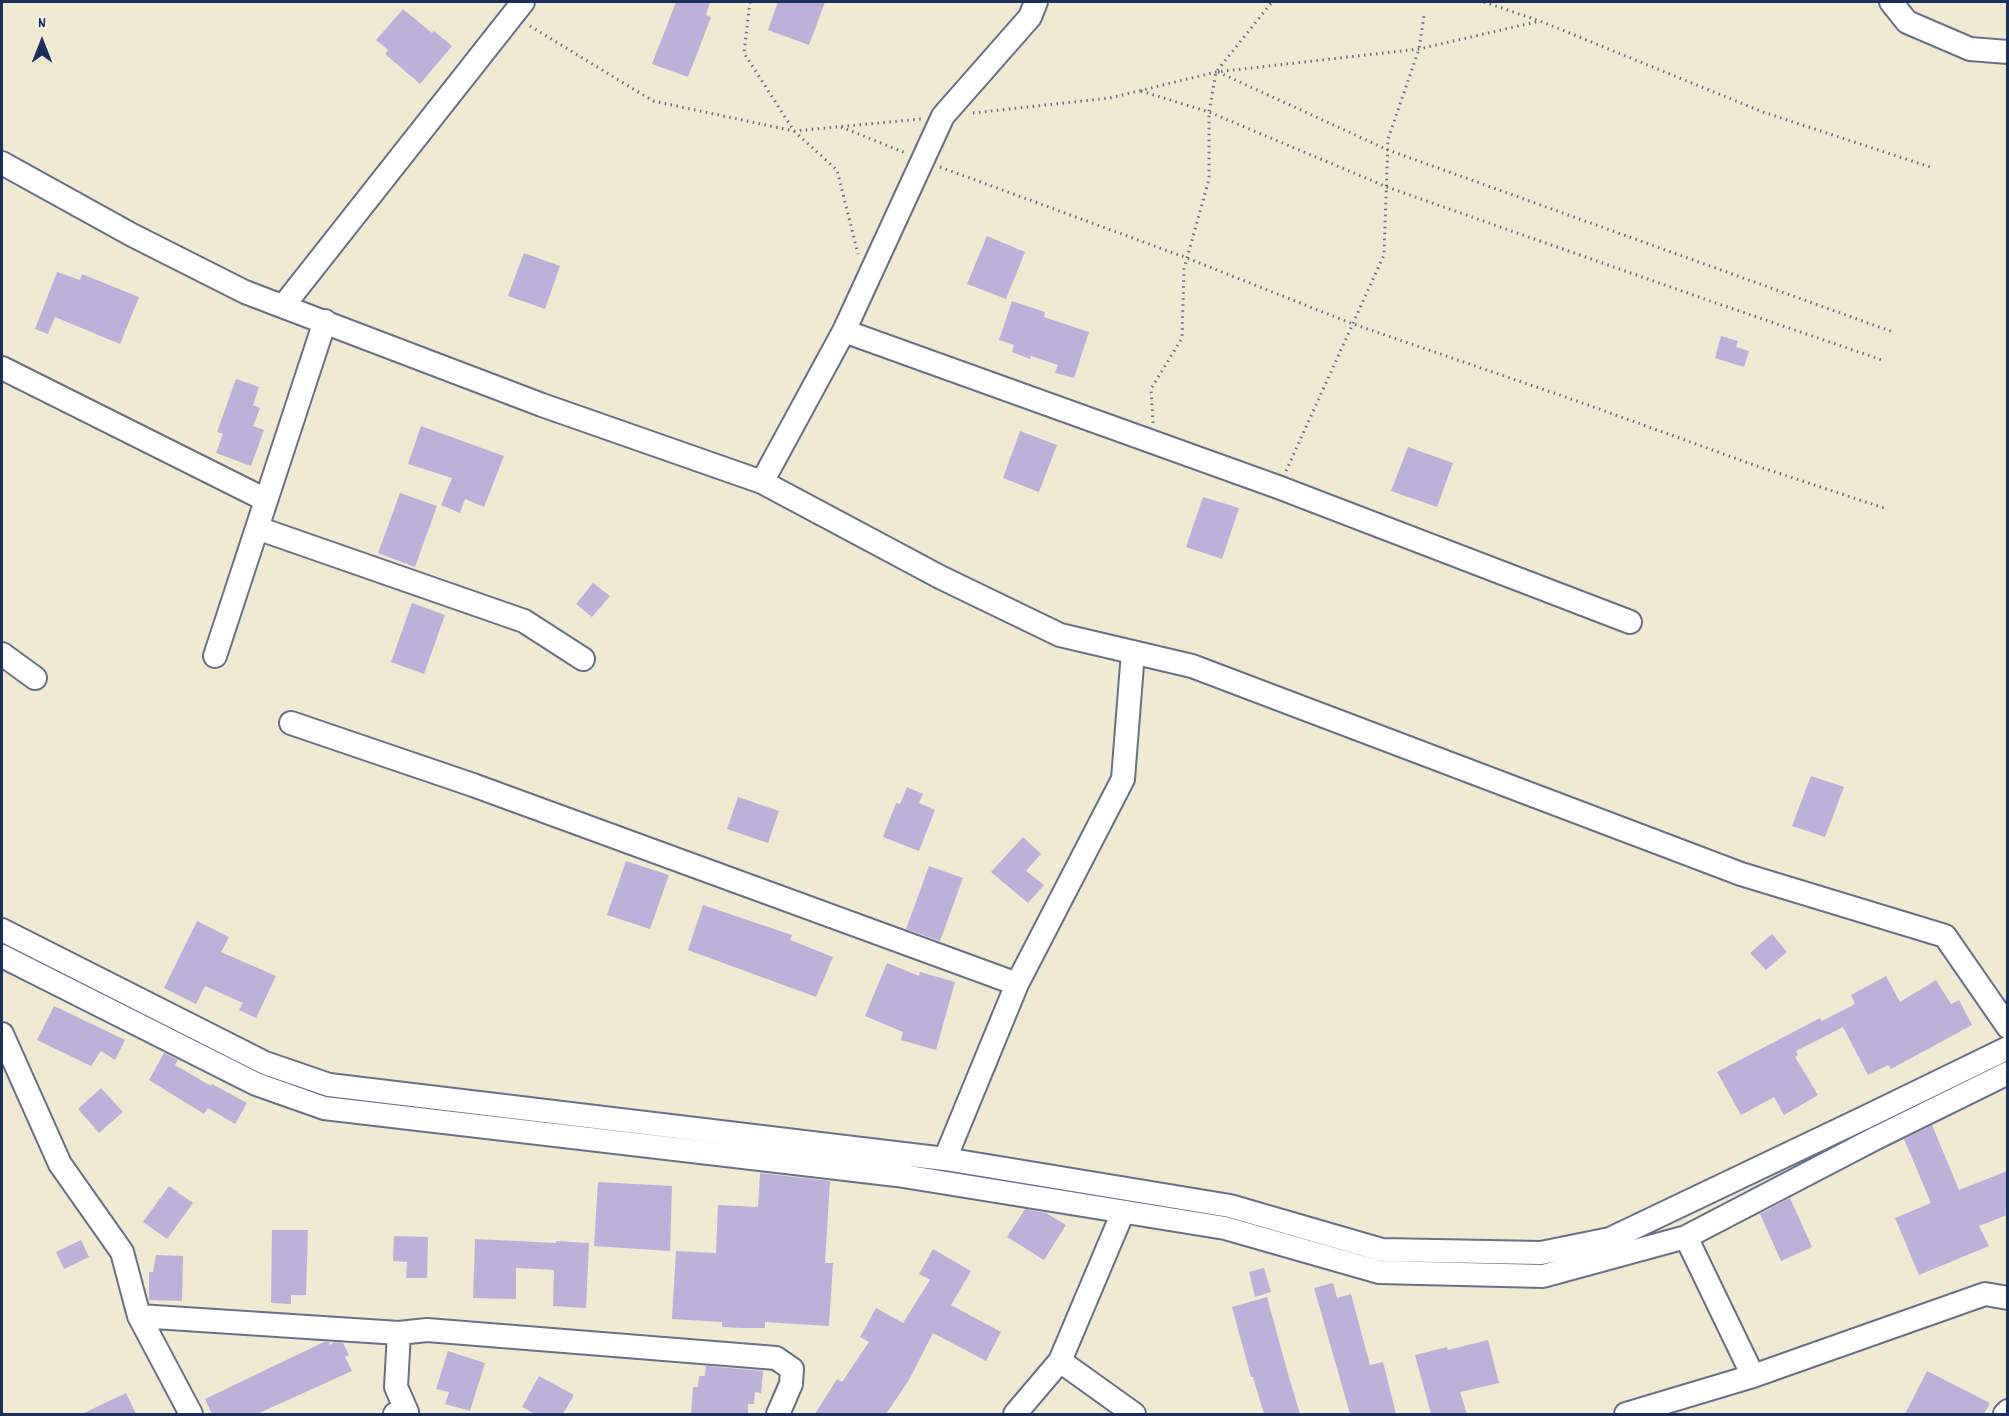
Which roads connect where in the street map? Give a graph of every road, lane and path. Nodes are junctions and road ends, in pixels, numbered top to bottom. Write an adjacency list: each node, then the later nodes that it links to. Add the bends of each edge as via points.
1 (750, 2): 16 (path, via 744,53)
2 (1035, 2): 14 (street, via 1030,17)
3 (1272, 2): 11 (path)
4 (1484, 2): 8 (path)
5 (1891, 2): 10 (street, via 1907,22 1970,49)
6 (518, 8): 16 (path, via 653,101); 24 (street)
7 (1424, 16): 9 (path)
8 (1540, 21): 9 (path); 20 (path, via 1763,112)
9 (1419, 49): 11 (path); 17 (path, via 1388,139)
10 (2007, 52)
11 (1216, 72): 12 (path); 13 (path); 17 (path)
12 (1140, 91): 13 (path); 14 (path, via 1110,98)
13 (1209, 112): 21 (path); 22 (path, via 1209,179)
14 (943, 116): 15 (path); 18 (street)
15 (841, 127): 16 (path); 18 (path)
16 (794, 131): 23 (path, via 837,170)
17 (1388, 150): 21 (path); 28 (path)
18 (923, 160): 22 (path); 23 (street)
19 (2, 163): 24 (street, via 245,292)
20 (1933, 168)
21 (1387, 187): 26 (path, via 1384,255); 29 (path)
22 (1187, 258): 26 (path); 31 (path, via 1182,338 1151,388)
23 (865, 285): 27 (street)
24 (284, 305): 25 (street)
25 (325, 321): 32 (street, via 542,405); 34 (street)
26 (1353, 324): 33 (path); 35 (path)
27 (844, 331): 31 (street); 32 (street)
28 (1893, 332)
29 (1885, 361)
30 (2, 368): 34 (street)
31 (1155, 443): 33 (street)
32 (762, 482): 38 (street, via 940,578 1060,635)
33 (1278, 488): 37 (street)
34 (266, 500): 36 (street)
35 (1884, 508)
36 (257, 528): 40 (street); 41 (street, via 524,621)
37 (1630, 622)
38 (1133, 652): 46 (street, via 1123,779); 47 (street, via 1192,666 1741,874 1945,936)
39 (2, 654): 42 (street)
40 (215, 656)
41 (583, 659)
42 (35, 678)
43 (291, 723): 46 (street, via 473,785)
44 (2, 930): 51 (street, via 265,1063 329,1085)
45 (2, 956): 52 (street, via 256,1084 324,1108 897,1175)
46 (1017, 984): 51 (street)
47 (2007, 1027)
48 (2, 1034): 55 (street, via 60,1164 122,1252)
49 (2007, 1048): 51 (street, via 1610,1239 1542,1253 1382,1250 1230,1206)
50 (2007, 1073): 53 (street)
51 (945, 1159)
52 (1124, 1212): 53 (street, via 1225,1228 1379,1272 1544,1275); 57 (street)
53 (1686, 1237): 58 (street)
54 (2007, 1298): 58 (street, via 1985,1294)
55 (139, 1316): 56 (street); 59 (street)
56 (399, 1333): 60 (street, via 396,1387 407,1412); 61 (street, via 427,1330 776,1358 792,1369 791,1384)
57 (1060, 1361): 62 (street); 63 (street)
58 (1753, 1376): 64 (street)
59 (190, 1414)
60 (395, 1414)
61 (778, 1414)
62 (1015, 1414)
63 (1134, 1414)
64 (1626, 1414)

